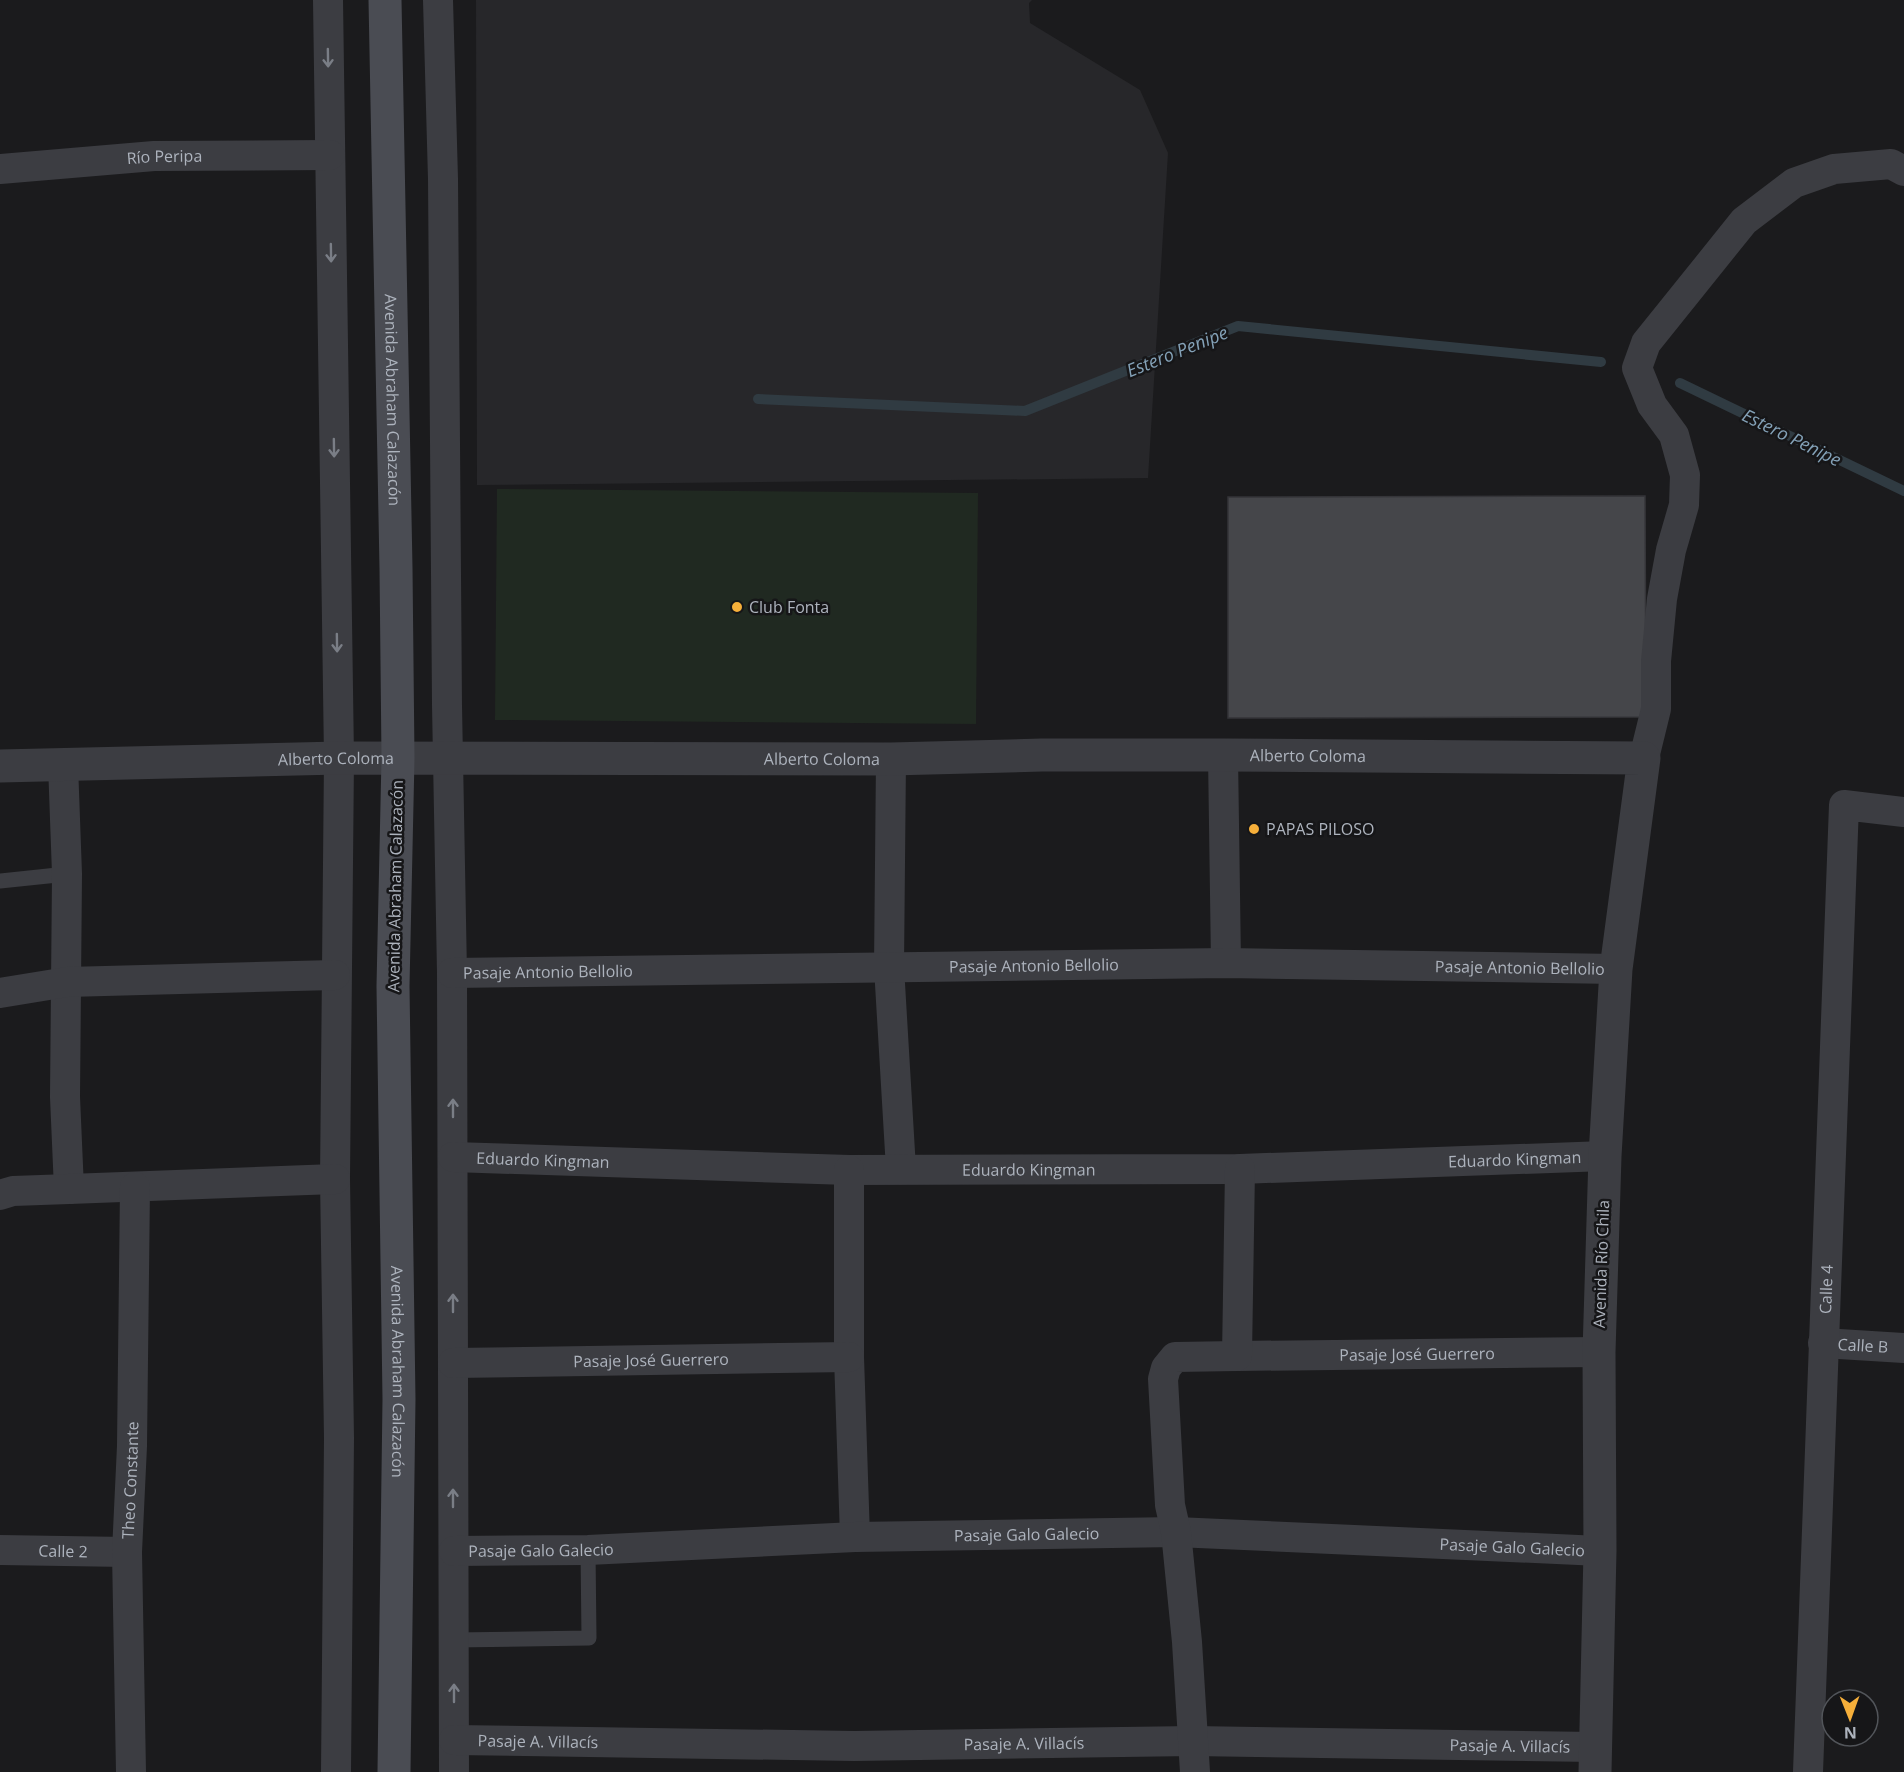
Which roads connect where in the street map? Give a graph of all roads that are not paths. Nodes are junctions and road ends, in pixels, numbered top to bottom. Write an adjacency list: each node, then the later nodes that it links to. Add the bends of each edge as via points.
1 (328, 0): 4 (street, one-way to 4)
2 (385, 0): 9 (main road, Avenida Abraham Calazacón)
3 (438, 0): 10 (street)
4 (330, 155): 5 (street, Río Peripa, via 154,156); 8 (street, one-way to 8)
5 (0, 169)
6 (1904, 171): 11 (street, via 1891,164 1834,169 1794,183 1744,221 1646,343 1637,368 1652,405 1674,435 1685,476 1684,505 1662,599 1656,709)
7 (1223, 755): 11 (street, Alberto Coloma); 12 (street, Alberto Coloma); 18 (street)
8 (339, 758): 9 (street, Alberto Coloma); 13 (street, Alberto Coloma); 22 (street)
9 (398, 758): 10 (street, Alberto Coloma); 54 (main road, Avenida Abraham Calazacón, via 393,986 399,1399)
10 (448, 758): 12 (street, Alberto Coloma); 21 (street)
11 (1644, 758): 20 (street, Avenida Río Chila)
12 (891, 759): 19 (street)
13 (63, 764): 14 (street, Alberto Coloma); 16 (street)
14 (0, 766)
15 (1904, 812): 34 (street, Calle 4, via 1844,805)
16 (67, 874): 17 (lane); 23 (street)
17 (0, 881)
18 (1226, 963): 19 (street, Pasaje Antonio Bellolio); 20 (street, Pasaje Antonio Bellolio)
19 (889, 967): 21 (street, Pasaje Antonio Bellolio); 27 (street)
20 (1616, 969): 25 (street, Avenida Río Chila)
21 (452, 973): 26 (street, one-way to 21)
22 (336, 975): 23 (street); 30 (street)
23 (67, 982): 24 (street); 32 (street, via 65,1097)
24 (0, 993)
25 (1605, 1156): 28 (street, Eduardo Kingman); 36 (street, Avenida Río Chila)
26 (453, 1157): 29 (street, Eduardo Kingman); 39 (street, one-way to 26)
27 (901, 1169): 28 (street, Eduardo Kingman); 29 (street, Eduardo Kingman)
28 (1240, 1169): 37 (street)
29 (849, 1170): 38 (street)
30 (335, 1179): 31 (street); 53 (street, via 339,1438)
31 (135, 1187): 32 (street); 46 (street, Theo Constante)
32 (69, 1189): 33 (street)
33 (0, 1195)
34 (1824, 1343): 35 (street, Calle B); 57 (street, Calle 4)
35 (1904, 1348)
36 (1599, 1352): 37 (street, Pasaje José Guerrero); 45 (street, Avenida Río Chila)
37 (1237, 1356): 40 (street, Pasaje José Guerrero, via 1175,1357 1166,1368 1163,1388 1170,1505)
38 (849, 1357): 39 (street, Pasaje José Guerrero); 41 (street)
39 (453, 1363): 44 (street, one-way to 39)
40 (1176, 1532): 41 (street, Pasaje Galo Galecio); 45 (street, Pasaje Galo Galecio); 49 (street, Pasaje José Guerrero)
41 (855, 1537): 43 (street, Pasaje Galo Galecio)
42 (0, 1550): 46 (street, Calle 2)
43 (588, 1550): 44 (street, Pasaje Galo Galecio); 47 (lane, via 589,1638)
44 (454, 1551): 47 (street)
45 (1600, 1551): 51 (street, Avenida Río Chila)
46 (127, 1552): 52 (street, Theo Constante)
47 (454, 1640): 48 (street, one-way to 47)
48 (454, 1740): 50 (street, Pasaje A. Villacís); 55 (street)
49 (1193, 1741): 50 (street, Pasaje A. Villacís); 51 (street, Pasaje A. Villacís); 56 (street, Pasaje José Guerrero)
50 (854, 1759)
51 (1595, 1760)
52 (131, 1772)
53 (336, 1772)
54 (394, 1772)
55 (454, 1772)
56 (1195, 1772)
57 (1808, 1772)

